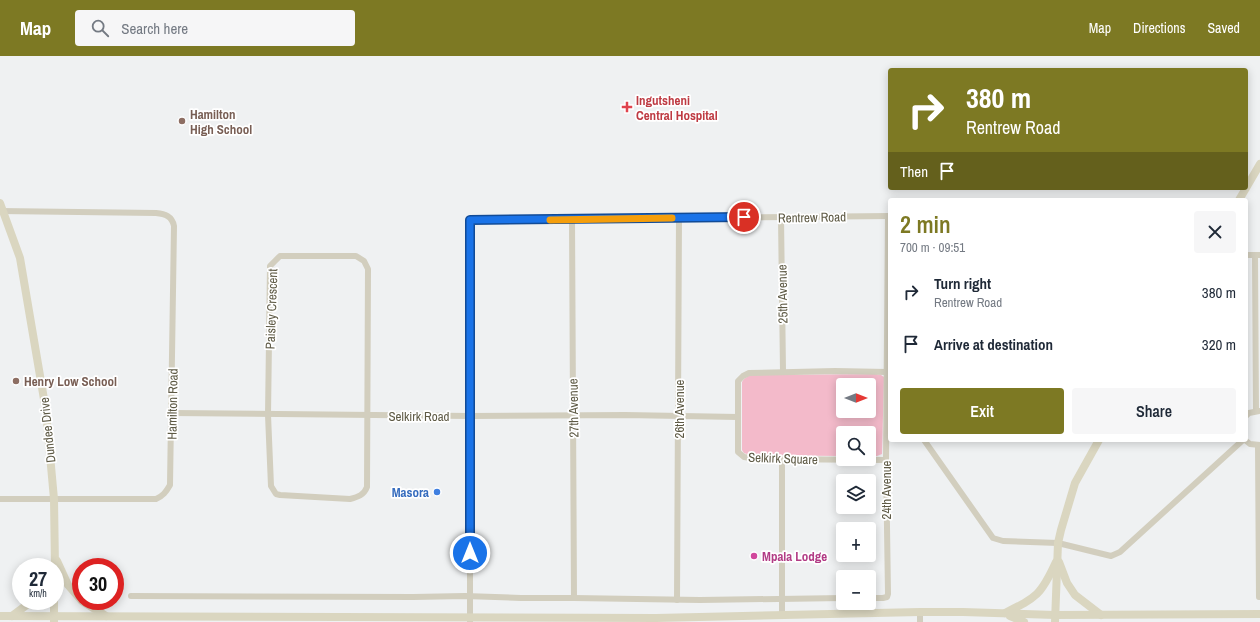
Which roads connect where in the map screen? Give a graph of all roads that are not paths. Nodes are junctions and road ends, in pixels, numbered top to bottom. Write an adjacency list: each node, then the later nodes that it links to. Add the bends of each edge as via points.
1 (1260, 164): 2 (main road)
2 (1248, 185)
3 (1, 208): 14 (street, Hamilton Road, via 156,213 168,216 174,226); 31 (main road, Dundee Drive, via 20,258 27,295 46,411)
4 (888, 216): 6 (street, Rentrew Road)
5 (679, 218): 6 (street, Rentrew Road); 7 (street, Rentrew Road); 18 (street, 26th Avenue)
6 (781, 218): 10 (street, 25th Avenue)
7 (572, 219): 17 (street, 27th Avenue); 20 (street, Rentrew Road, via 470,220)
8 (1257, 255): 13 (street)
9 (888, 294): 11 (street, 24th Avenue)
10 (783, 371): 11 (street, Selkirk Square); 21 (street, Selkirk Square, via 749,373 740,379)
11 (887, 372): 12 (street, 24th Avenue)
12 (888, 393): 22 (street, 24th Avenue)
13 (1258, 411): 16 (street)
14 (172, 413): 15 (street, Selkirk Road); 31 (street, Hamilton Road, via 170,485 160,497)
15 (268, 414): 19 (street, Selkirk Road); 19 (street, Paisley Crescent, via 270,482 276,494 350,499 361,496 368,487); 19 (street, Paisley Crescent, via 270,266 280,256 356,256 364,261 368,269)
16 (1248, 414)
17 (573, 415): 18 (street, Selkirk Road); 20 (street, Selkirk Road); 39 (street, 27th Avenue)
18 (679, 415): 21 (street, Selkirk Road); 43 (street, 26th Avenue)
19 (368, 416): 20 (street, Selkirk Road)
20 (470, 416): 37 (street)
21 (738, 416): 28 (street, Selkirk Square, via 740,455)
22 (888, 435): 29 (street, 24th Avenue)
23 (925, 442): 32 (street, via 989,535 1003,541)
24 (1098, 442): 32 (main road, via 1075,483)
25 (1242, 442): 32 (street, via 1120,552 1111,556)
26 (1247, 442): 27 (street)
27 (1259, 446): 38 (street)
28 (782, 460): 29 (street, Selkirk Square); 42 (street)
29 (886, 460): 41 (street, 24th Avenue, via 888,594 887,597)
30 (0, 499): 31 (street, Hamilton Road)
31 (54, 499): 33 (main road, Dundee Drive)
32 (1058, 544): 34 (main road)
33 (55, 556): 35 (main road)
34 (1058, 558): 48 (main road, via 1039,593); 50 (main road, via 1067,583 1075,595); 56 (main road)
35 (72, 590)
36 (131, 596): 37 (street)
37 (470, 596): 39 (street); 58 (street)
38 (1259, 597)
39 (574, 598): 43 (street)
40 (836, 598): 42 (street)
41 (876, 598)
42 (782, 599): 43 (street); 47 (street)
43 (677, 600)
44 (20, 610): 52 (main road)
45 (97, 610): 54 (main road)
46 (920, 612): 47 (main road); 48 (main road); 61 (street)
47 (782, 614): 58 (main road)
48 (1005, 614): 56 (main road); 62 (main road)
49 (22, 615): 52 (main road); 57 (main road); 59 (main road)
50 (1101, 615): 55 (main road); 56 (main road); 63 (main road)
51 (0, 616): 52 (main road)
52 (12, 616)
53 (97, 616): 54 (main road); 57 (main road); 60 (main road)
54 (107, 616): 58 (main road)
55 (1259, 616)
56 (1055, 618)
57 (54, 619)
58 (470, 620)
59 (29, 622)
60 (90, 622)
61 (920, 622)
62 (1024, 622)
63 (1087, 622)

